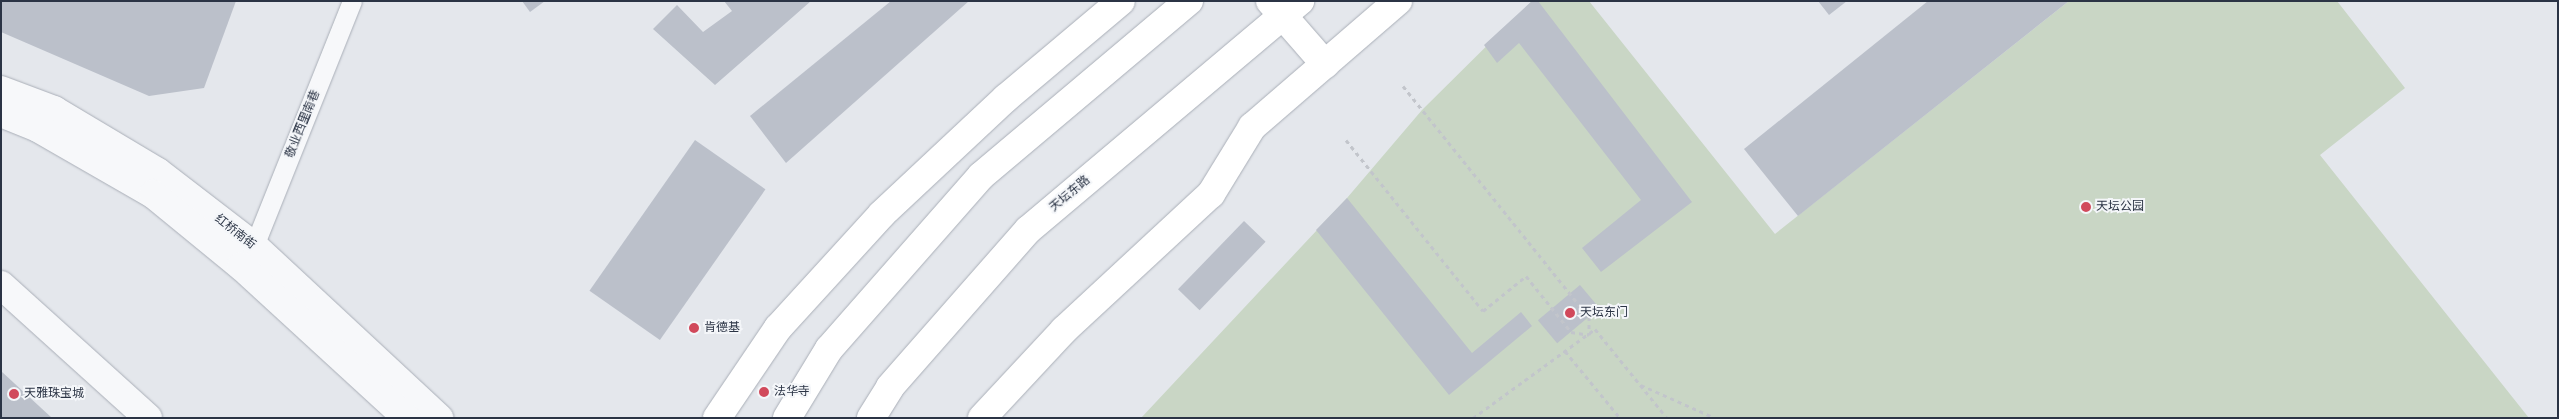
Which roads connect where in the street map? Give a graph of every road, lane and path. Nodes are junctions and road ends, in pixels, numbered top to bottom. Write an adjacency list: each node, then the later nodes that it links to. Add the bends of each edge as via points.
1 (352, 1): 11 (lane, 敬业西里南巷)
2 (1121, 1): 19 (main road, via 1006,98 882,214 778,328)
3 (1189, 1): 20 (main road, via 981,176 829,349)
4 (1284, 6): 6 (main road); 21 (main road, 天坛东路, via 1028,230 890,387)
5 (1381, 6): 6 (main road)
6 (1324, 64): 22 (main road, via 1252,127 1211,194 1064,330)
7 (1403, 86): 13 (path, via 1589,317)
8 (1, 90): 11 (street, 红桥南街, via 54,110 158,172)
9 (1, 113): 17 (street, 红桥南街, via 38,128 153,194 241,266)
10 (1346, 140): 13 (path, via 1483,311 1526,276 1571,332)
11 (254, 246): 18 (street, 红桥南街)
12 (1, 285): 16 (street)
13 (1589, 334): 14 (path); 15 (path, via 1595,329)
14 (1565, 351): 23 (path); 24 (path)
15 (1639, 384): 25 (path); 26 (path)
16 (148, 418)
17 (407, 418)
18 (439, 418)
19 (716, 418)
20 (787, 418)
21 (871, 418)
22 (982, 418)
23 (1473, 418)
24 (1620, 418)
25 (1667, 418)
26 (1715, 418)

